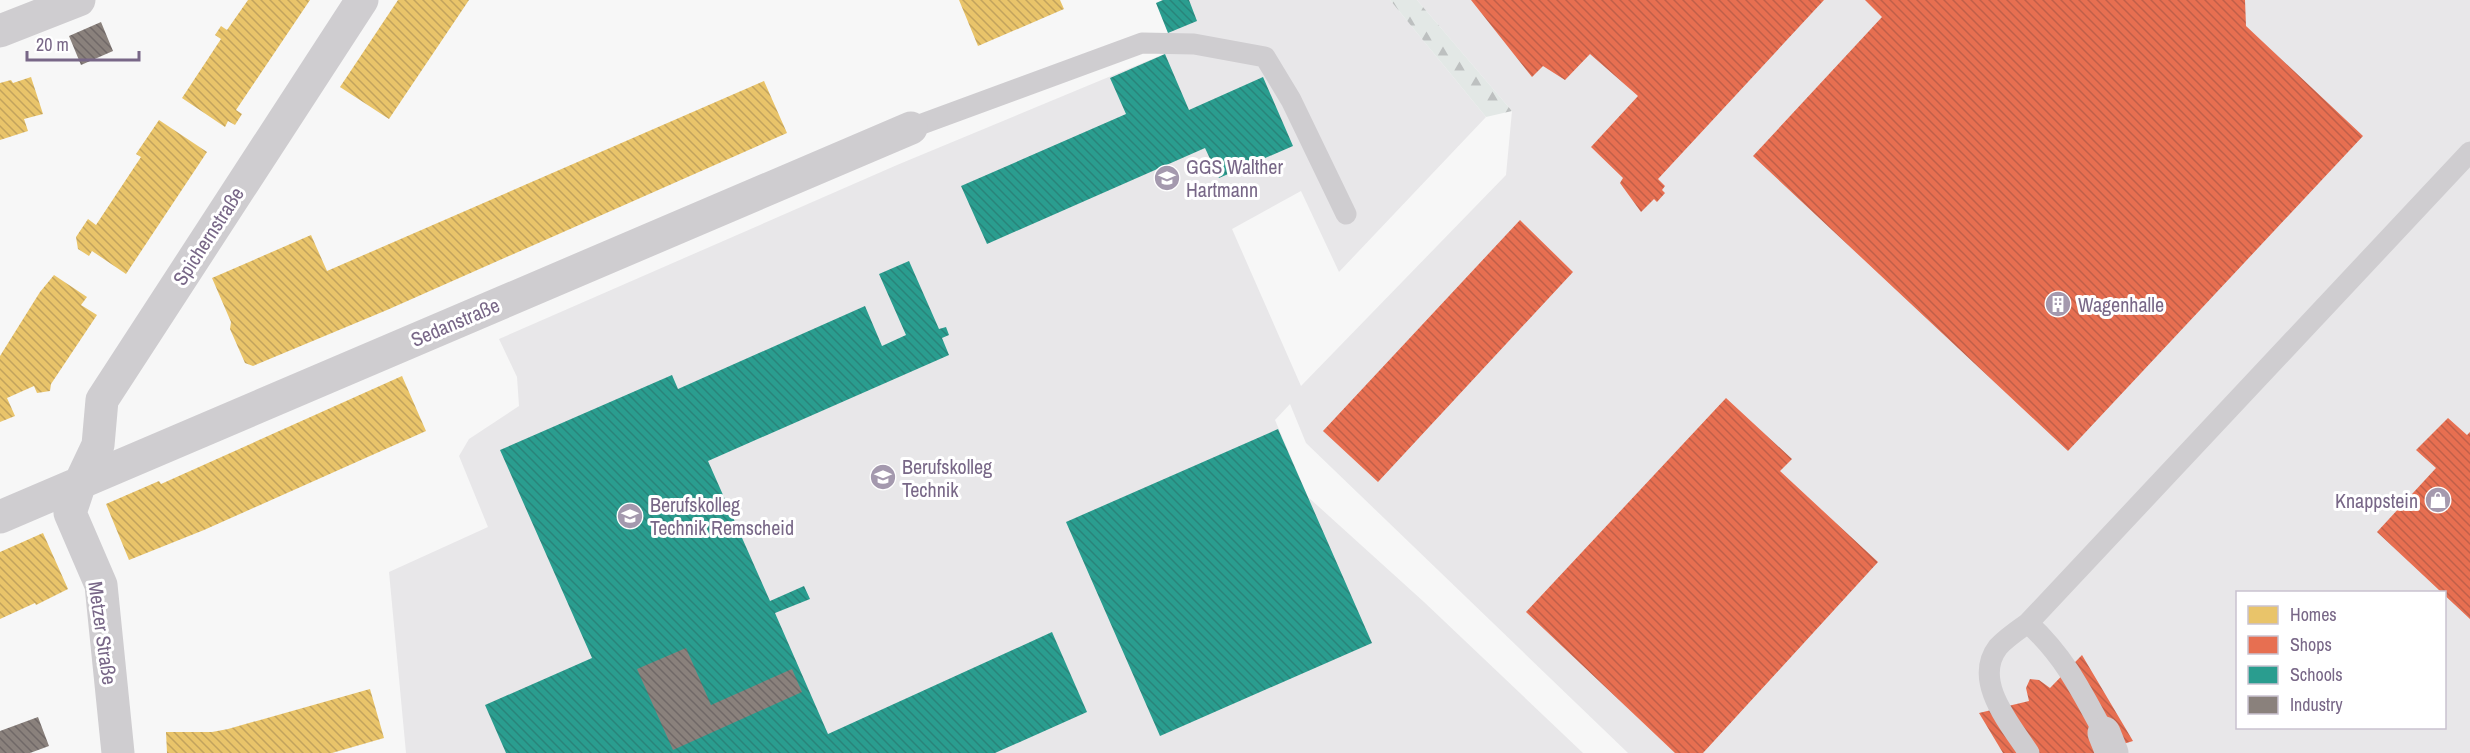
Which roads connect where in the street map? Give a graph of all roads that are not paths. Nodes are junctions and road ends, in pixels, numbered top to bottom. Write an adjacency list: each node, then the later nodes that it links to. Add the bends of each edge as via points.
1 (79, 0): 3 (street)
2 (362, 0): 7 (street, Spichernstraße, via 102,400 98,445)
3 (0, 31)
4 (911, 128): 6 (lane, via 1142,43 1194,44 1238,51 1265,57 1291,100); 7 (street, Sedanstraße)
5 (2470, 152): 9 (lane)
6 (1346, 214)
7 (80, 483): 8 (street, Sedanstraße); 11 (street, Metzer Straße, via 70,513 101,585)
8 (0, 517)
9 (2028, 623): 10 (lane, via 2070,670); 12 (lane, via 1998,647 1988,669 1992,692)
10 (2108, 743)
11 (118, 753)
12 (2029, 753)

